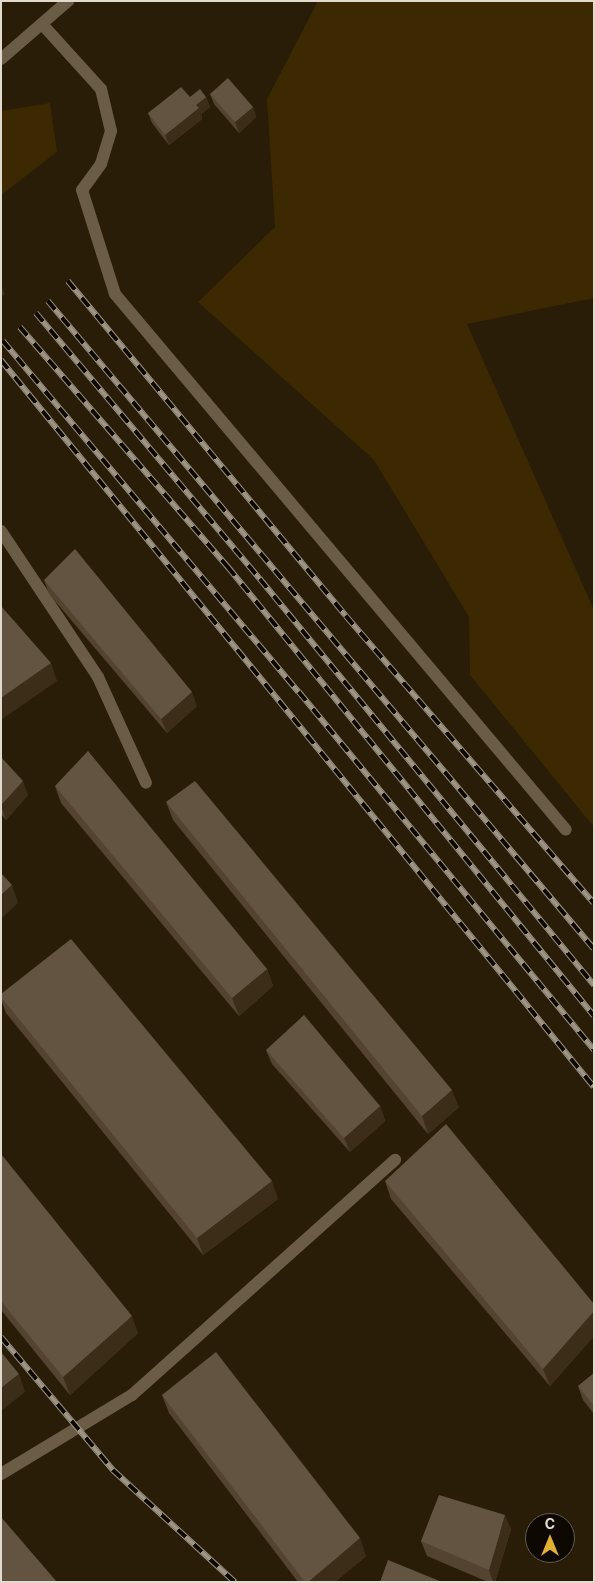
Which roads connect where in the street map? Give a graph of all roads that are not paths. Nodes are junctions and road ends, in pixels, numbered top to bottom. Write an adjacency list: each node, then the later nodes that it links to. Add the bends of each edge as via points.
1 (68, 1): 2 (street)
2 (42, 24): 3 (street); 6 (street, via 101,89 112,131 101,164 82,190 115,294)
3 (1, 59)
4 (1, 531): 5 (street, via 98,677)
5 (146, 783)
6 (566, 830)
7 (395, 1160): 8 (street, via 132,1395)
8 (1, 1474)

